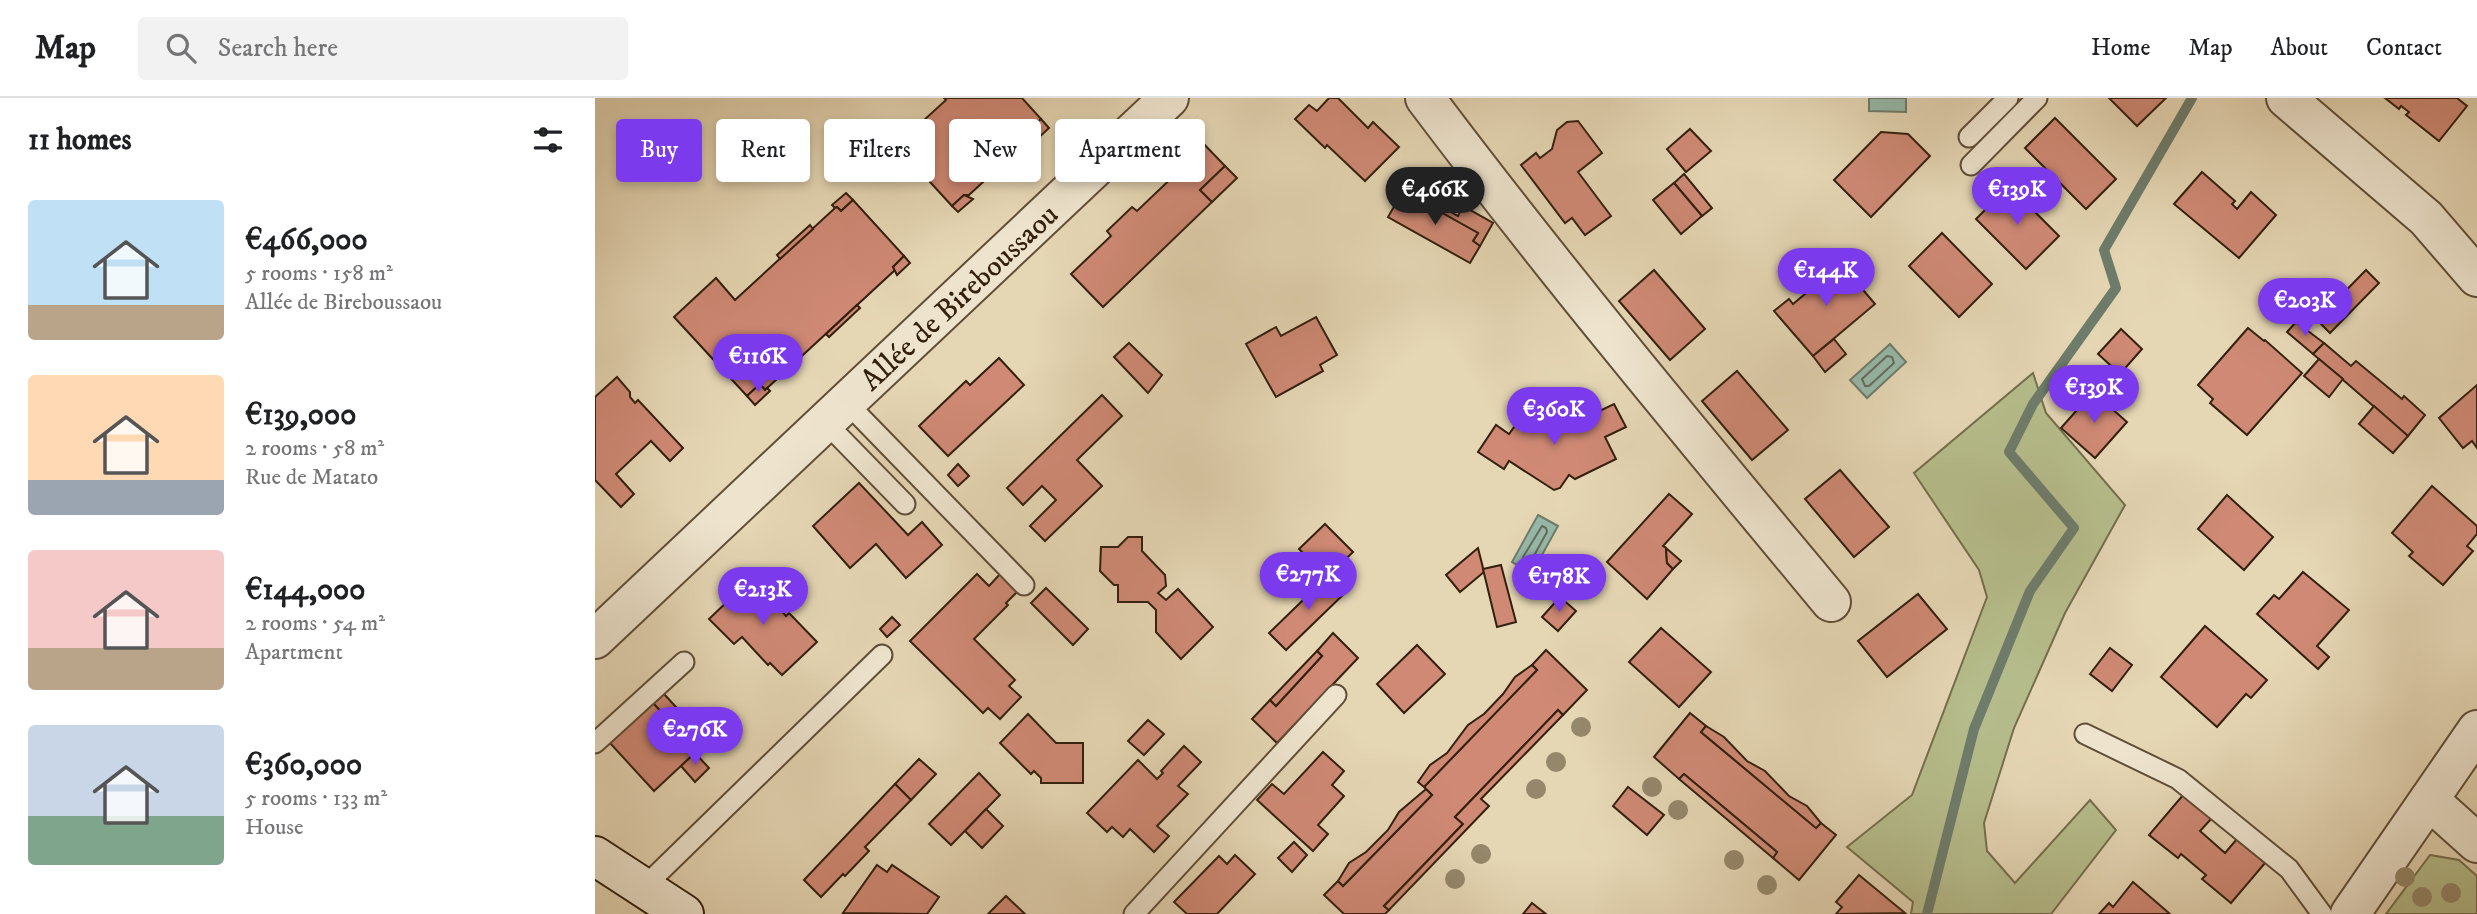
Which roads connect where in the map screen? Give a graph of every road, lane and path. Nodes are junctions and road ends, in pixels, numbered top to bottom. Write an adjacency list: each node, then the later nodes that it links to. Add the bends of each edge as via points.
1 (1169, 98): 9 (street, Allée de Bireboussaou)
2 (1425, 98): 12 (street, via 1626,356)
3 (2008, 98): 6 (lane)
4 (2037, 98): 7 (lane)
5 (2286, 98): 8 (street, via 2426,218)
6 (1969, 137)
7 (1971, 164)
8 (2477, 278)
9 (837, 413): 10 (lane); 11 (lane); 13 (street, Allée de Bireboussaou)
10 (905, 504)
11 (1024, 586)
12 (1831, 602)
13 (595, 639)
14 (882, 655): 23 (lane)
15 (684, 662): 19 (lane)
16 (1336, 695): 25 (lane)
17 (2477, 730): 20 (street)
18 (2085, 734): 26 (lane, via 2178,779 2289,869)
19 (595, 743)
20 (2429, 800): 21 (street); 27 (street)
21 (2477, 844)
22 (595, 856): 23 (street)
23 (644, 887): 24 (street)
24 (684, 914)
25 (1135, 914)
26 (2322, 914)
27 (2350, 914)

